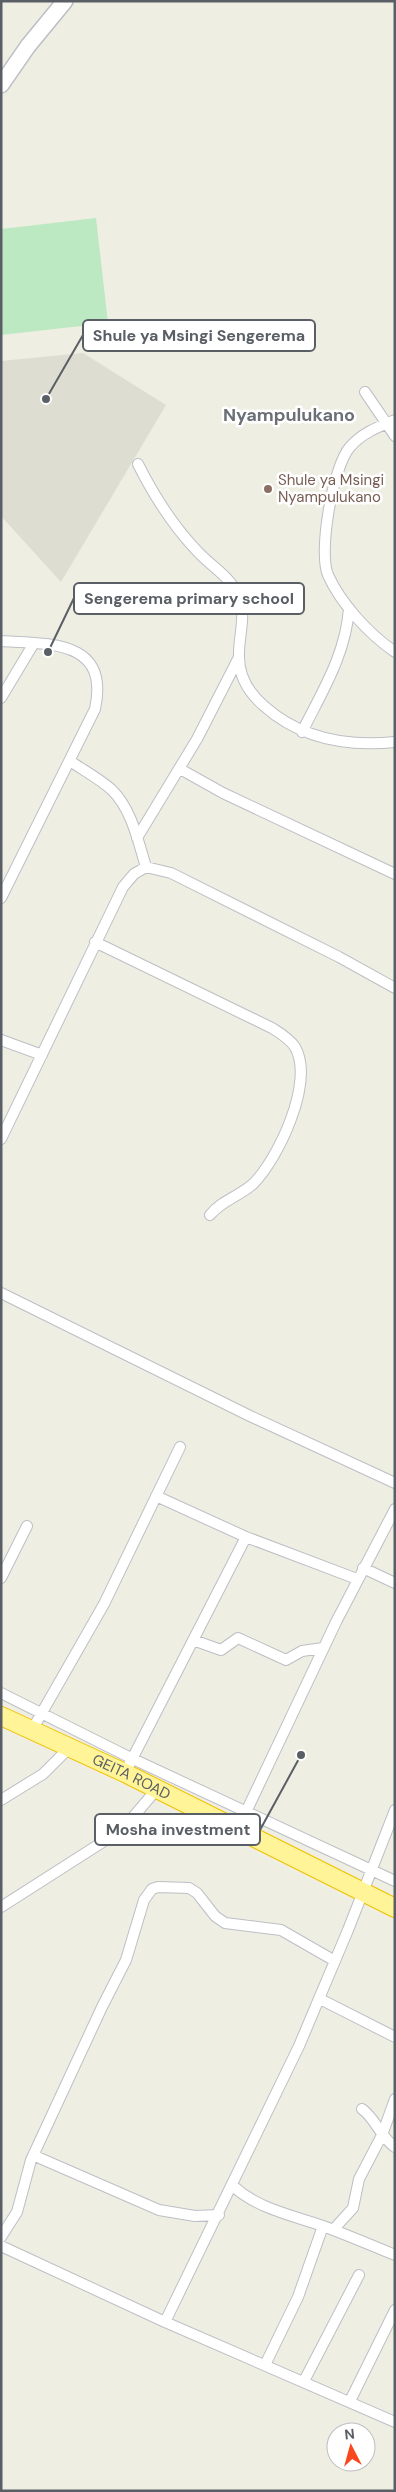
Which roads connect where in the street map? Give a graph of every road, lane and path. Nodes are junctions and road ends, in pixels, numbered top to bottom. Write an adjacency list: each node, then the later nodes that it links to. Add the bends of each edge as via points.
1 (65, 1): 2 (main road)
2 (1, 85)
3 (365, 392): 4 (street)
4 (390, 422): 5 (street); 7 (street, via 362,435 348,448 339,466 324,538 328,574)
5 (395, 436)
6 (138, 464): 11 (street, via 151,491 170,518 197,551 231,582 238,594 242,624)
7 (349, 608): 10 (street); 13 (street, via 348,624 335,666)
8 (1, 641): 9 (street)
9 (34, 643): 12 (street); 15 (street, via 77,651 95,675 98,694 95,710)
10 (395, 652)
11 (239, 657): 13 (street, via 242,679 251,694 283,722); 16 (street)
12 (1, 698)
13 (302, 732): 14 (street, via 356,744)
14 (395, 742)
15 (70, 761): 17 (street, via 111,789 127,811); 20 (street)
16 (180, 769): 17 (street); 19 (street, via 223,793)
17 (137, 838): 18 (street)
18 (146, 867): 21 (street, via 134,874 123,887); 22 (street, via 171,873)
19 (395, 874)
20 (1, 898)
21 (95, 942): 24 (street); 26 (street, via 272,1028 295,1048 301,1078 277,1151 251,1185 228,1198)
22 (395, 988)
23 (1, 1040): 24 (street)
24 (42, 1056): 25 (street)
25 (1, 1140)
26 (210, 1215)
27 (1, 1293): 29 (street, via 250,1416)
28 (180, 1447): 30 (street)
29 (395, 1483)
30 (156, 1496): 33 (street); 41 (street, via 104,1604)
31 (395, 1509): 34 (street)
32 (27, 1526): 35 (street)
33 (246, 1537): 36 (street); 38 (street)
34 (363, 1568): 36 (street); 37 (street)
35 (1, 1578)
36 (357, 1579): 39 (street)
37 (395, 1583)
38 (193, 1640): 39 (street, via 221,1650 238,1638 286,1660 302,1651); 45 (street)
39 (323, 1648): 49 (street)
40 (1, 1693): 41 (street)
41 (41, 1713): 43 (street); 45 (street)
42 (1, 1716): 43 (highway, GEITA ROAD)
43 (32, 1730): 44 (highway, GEITA ROAD)
44 (69, 1748): 45 (highway, GEITA ROAD); 47 (street, via 43,1774)
45 (129, 1766): 46 (highway, GEITA ROAD); 49 (street)
46 (156, 1790): 52 (highway, GEITA ROAD); 53 (street, via 122,1829)
47 (1, 1800)
48 (395, 1810): 50 (street)
49 (246, 1812): 50 (street)
50 (372, 1870): 51 (street); 52 (street)
51 (395, 1881)
52 (362, 1893): 54 (highway, GEITA ROAD); 55 (street)
53 (1, 1907)
54 (395, 1908)
55 (335, 1961): 56 (street); 62 (street, via 281,1930 224,1923 189,1888 152,1889 144,1900 126,1960)
56 (320, 1999): 57 (street); 63 (street)
57 (395, 2037)
58 (395, 2099): 60 (street)
59 (362, 2109): 60 (street, via 372,2117)
60 (382, 2135): 61 (street); 65 (street, via 360,2178 351,2212)
61 (395, 2147)
62 (34, 2156): 64 (street, via 159,2210 195,2216); 66 (street, via 25,2177 17,2212)
63 (233, 2186): 64 (street); 65 (street, via 258,2204)
64 (219, 2215): 71 (street)
65 (328, 2228): 68 (street); 72 (street)
66 (1, 2238)
67 (1, 2246): 71 (street)
68 (395, 2255)
69 (359, 2275): 73 (street)
70 (395, 2310): 74 (street)
71 (165, 2322): 72 (street)
72 (265, 2365): 73 (street)
73 (304, 2381): 74 (street)
74 (350, 2401): 75 (street)
75 (395, 2422)

